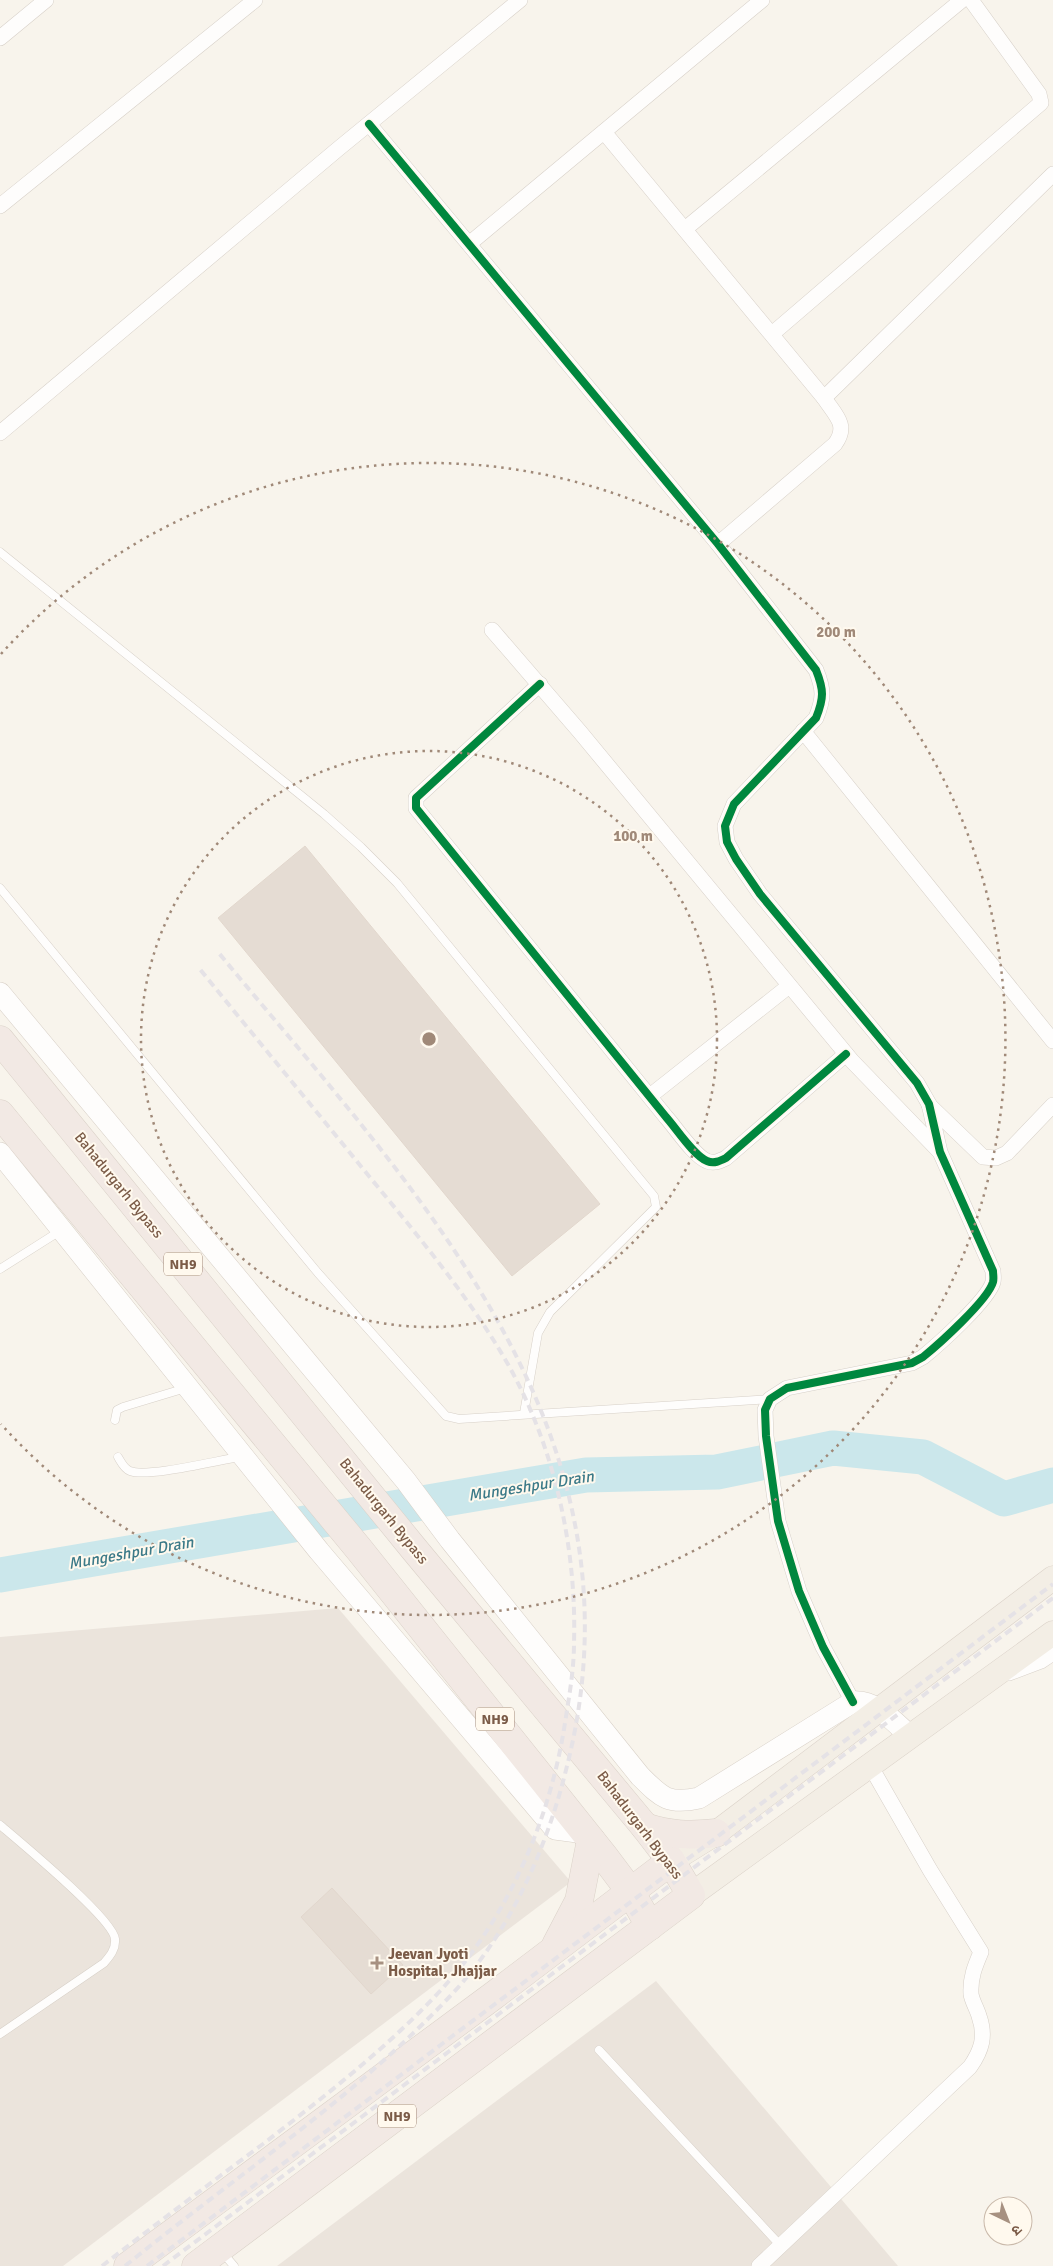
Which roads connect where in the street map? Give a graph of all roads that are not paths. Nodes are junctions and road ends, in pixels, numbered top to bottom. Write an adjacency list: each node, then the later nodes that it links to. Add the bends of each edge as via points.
1 (46, 0): 8 (street)
2 (255, 0): 7 (street)
3 (520, 0): 9 (street)
4 (762, 0): 10 (street)
5 (962, 0): 13 (street)
6 (971, 0): 15 (street, via 1039,94 1040,103)
7 (238, 5): 12 (street)
8 (0, 38)
9 (369, 124): 14 (street); 17 (street)
10 (604, 132): 13 (street); 14 (street)
11 (1053, 174): 16 (street)
12 (0, 206)
13 (685, 229): 15 (street)
14 (469, 244): 18 (street)
15 (772, 334): 16 (street)
16 (824, 398): 18 (street, via 842,429 835,444)
17 (0, 433)
18 (718, 544): 22 (street, via 816,670 822,684 823,700 816,718)
19 (0, 552): 39 (lane, via 361,847 397,883 654,1196 656,1207 550,1312 538,1333)
20 (492, 630): 21 (street)
21 (540, 684): 24 (street); 29 (street, via 416,798 416,808)
22 (803, 731): 27 (street); 30 (street, via 734,804 725,826 727,842 760,894 917,1083)
23 (0, 888): 39 (lane, via 318,1273 440,1411 459,1419)
24 (789, 986): 28 (street); 29 (street)
25 (0, 993): 45 (main road, via 406,1481 640,1776 662,1798 683,1802 699,1798)
26 (0, 1040): 50 (highway, Bahadurgarh Bypass / NH9)
27 (1053, 1041)
28 (846, 1054): 29 (street, via 726,1158 717,1162 708,1162 701,1157); 33 (street)
29 (650, 1096)
30 (929, 1104): 31 (street, via 983,1157 996,1158 1007,1153); 33 (street)
31 (1053, 1105)
32 (0, 1114): 52 (highway, NH9, via 358,1548)
33 (940, 1152): 38 (street, via 993,1270 993,1284 983,1299 933,1349 912,1363 787,1388)
34 (0, 1153): 35 (main road)
35 (61, 1230): 36 (lane); 37 (main road)
36 (0, 1269)
37 (188, 1388): 40 (lane, via 123,1407 117,1410); 41 (main road)
38 (770, 1399): 39 (lane); 45 (street, via 765,1410 766,1436 778,1520 799,1591 823,1647)
39 (524, 1413)
40 (115, 1420)
41 (242, 1456): 42 (lane, via 147,1473 129,1471); 52 (main road, via 555,1829)
42 (118, 1457)
43 (1053, 1578): 46 (main road)
44 (1052, 1641): 47 (main road)
45 (853, 1702): 46 (main road, via 869,1703)
46 (879, 1709): 47 (main road); 51 (main road)
47 (910, 1736): 48 (main road)
48 (871, 1767): 55 (main road); 60 (street, via 981,1952 972,1972 971,1995 980,2018 981,2052 970,2067)
49 (0, 1825): 58 (lane, via 70,1886 112,1929 115,1939 114,1951 104,1963)
50 (644, 1827): 51 (highway, via 685,1836); 53 (highway, Bahadurgarh Bypass / NH9)
51 (716, 1834): 53 (main road)
52 (588, 1836): 54 (highway, NH9); 57 (highway, via 578,1901)
53 (671, 1861): 54 (highway); 55 (highway, Bahadurgarh Bypass / NH9)
54 (630, 1891): 56 (highway); 57 (highway, NH9)
55 (691, 1895): 56 (highway, Bahadurgarh Bypass / NH9)
56 (650, 1926): 61 (highway, Bahadurgarh Bypass / NH9)
57 (553, 1951): 62 (highway, NH9)
58 (0, 2034)
59 (599, 2050): 60 (lane)
60 (781, 2246): 64 (street)
61 (226, 2258): 63 (highway, NH9)
62 (128, 2266)
63 (196, 2266)
64 (760, 2266)

